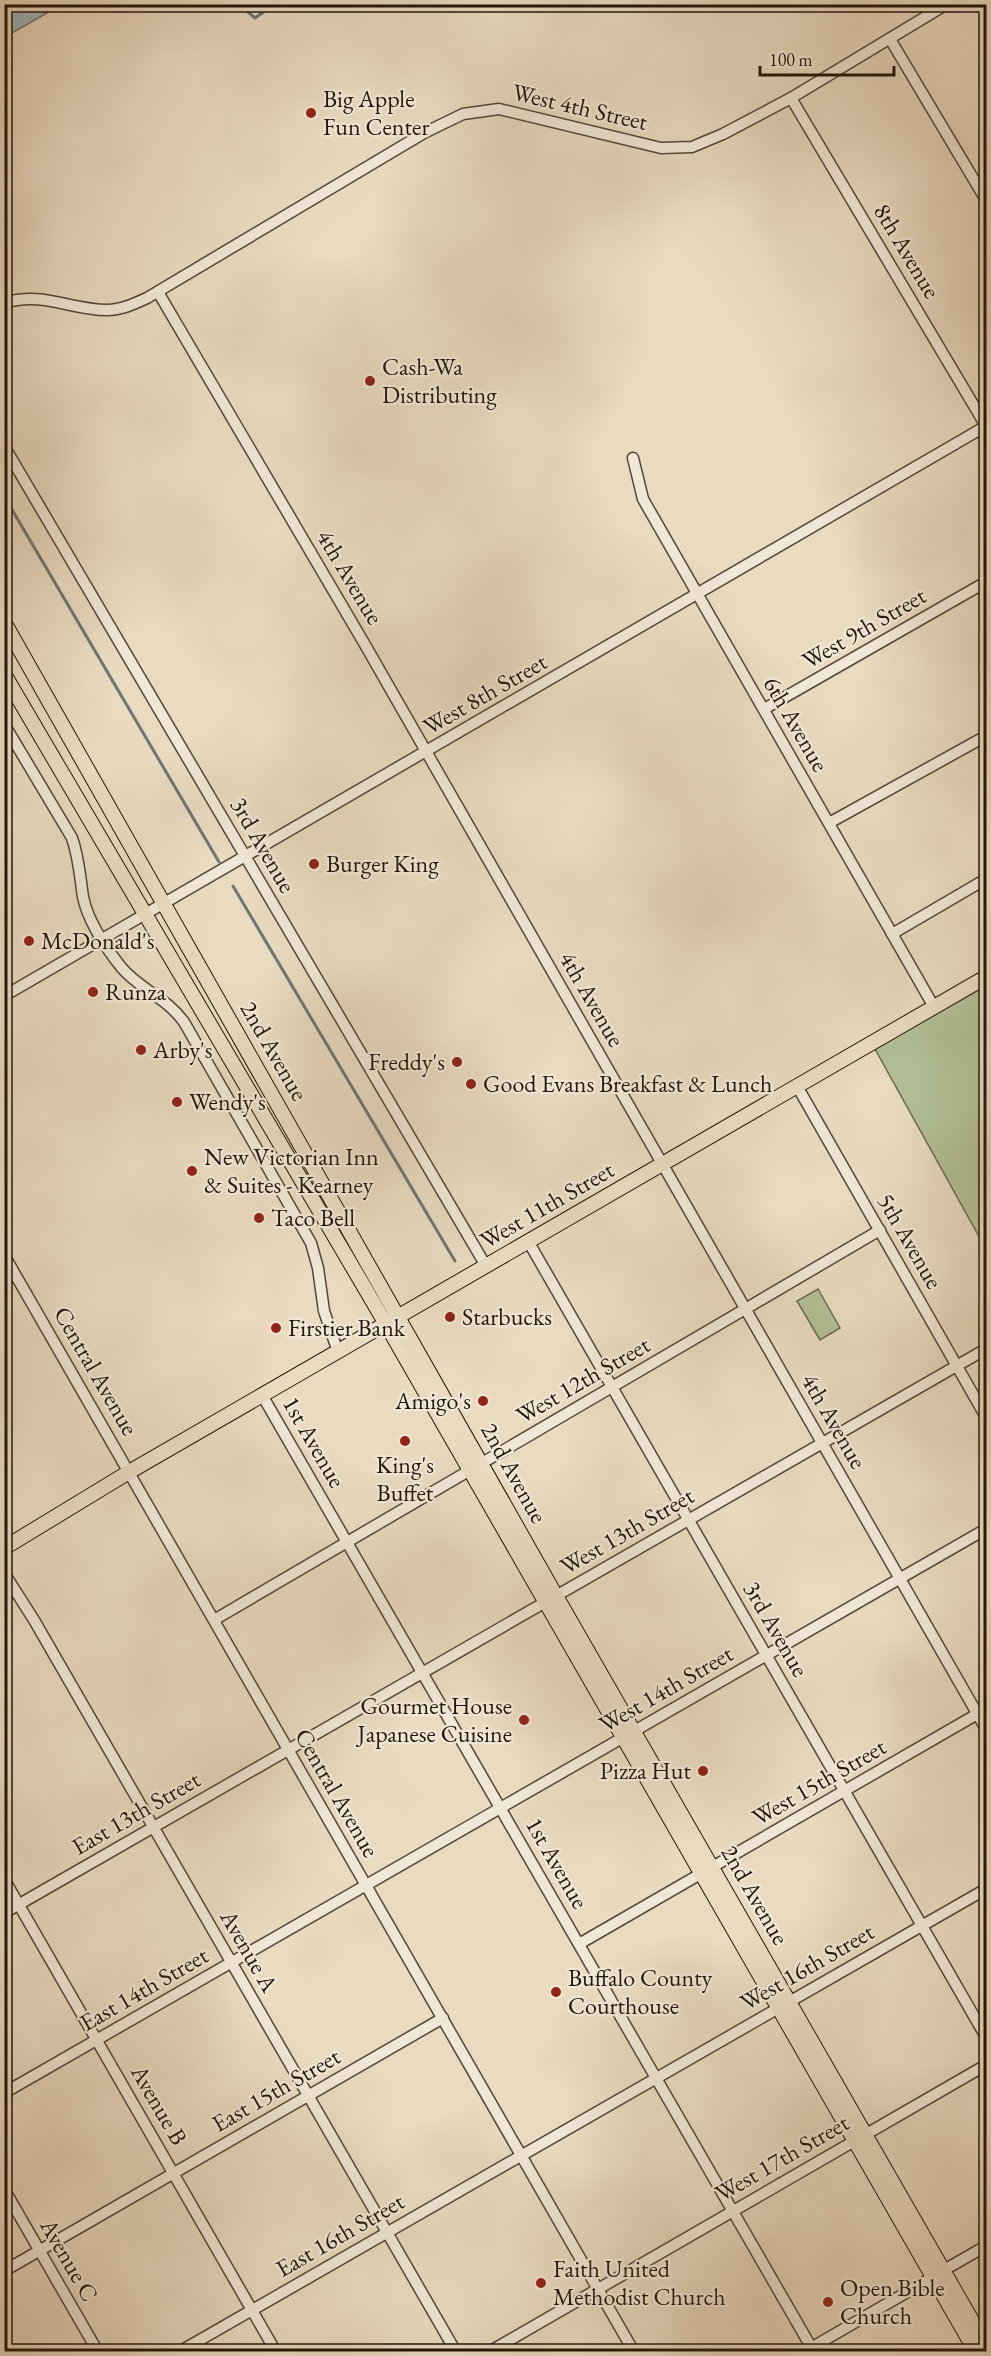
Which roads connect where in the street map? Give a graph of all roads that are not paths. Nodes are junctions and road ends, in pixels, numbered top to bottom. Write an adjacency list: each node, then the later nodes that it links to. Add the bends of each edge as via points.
1 (947, 4): 2 (street, West 4th Street)
2 (890, 39): 3 (street, West 4th Street); 4 (street)
3 (791, 98): 5 (street, West 4th Street, via 692,147 661,148 499,109 464,114 424,133); 7 (street, 8th Avenue)
4 (987, 200)
5 (158, 292): 6 (street, West 4th Street, via 125,308 106,310 45,298); 17 (street, 4th Avenue)
6 (4, 303)
7 (987, 426): 11 (street, West 8th Street)
8 (4, 446): 19 (street, 3rd Avenue)
9 (633, 458): 11 (street, 6th Avenue, via 643,499)
10 (986, 582): 14 (street, West 9th Street)
11 (698, 595): 14 (street, 6th Avenue); 17 (street, West 8th Street)
12 (4, 622): 21 (main road, 2nd Avenue)
13 (4, 674): 22 (main road, 2nd Avenue)
14 (764, 710): 18 (street, 6th Avenue)
15 (4, 724): 24 (street, via 72,838 78,853 83,899)
16 (987, 736): 18 (street)
17 (426, 752): 19 (street, West 8th Street); 29 (street, 4th Avenue)
18 (829, 823): 23 (street, 6th Avenue)
19 (246, 857): 21 (street, West 8th Street); 33 (street, 3rd Avenue)
20 (987, 879): 23 (street)
21 (165, 904): 22 (street, West 8th Street); 35 (main road, 2nd Avenue)
22 (146, 914): 24 (street, West 8th Street); 36 (main road, 2nd Avenue)
23 (892, 934): 27 (street, 6th Avenue)
24 (103, 940): 26 (street, West 8th Street); 38 (street, via 122,969 160,996 184,1022 306,1234)
25 (987, 977): 27 (main road, West 11th Street)
26 (4, 996)
27 (934, 1007): 28 (main road, West 11th Street)
28 (797, 1086): 29 (main road, West 11th Street); 30 (street, 5th Avenue)
29 (662, 1164): 31 (main road, West 11th Street); 34 (street, 4th Avenue)
30 (880, 1230): 34 (street, West 12th Street); 39 (street, 5th Avenue)
31 (528, 1241): 33 (main road, West 11th Street); 40 (street, 3rd Avenue)
32 (4, 1255): 46 (street, Central Avenue)
33 (486, 1266): 35 (main road, West 11th Street)
34 (745, 1309): 40 (street, West 12th Street); 43 (street, 4th Avenue)
35 (399, 1316): 36 (main road, West 11th Street); 44 (main road, 2nd Avenue)
36 (386, 1324): 38 (main road, West 11th Street); 45 (main road, 2nd Avenue)
37 (987, 1349): 39 (street, West 13th Street)
38 (338, 1352): 41 (main road, West 11th Street)
39 (957, 1366): 42 (street, 5th Avenue); 43 (street, West 13th Street)
40 (612, 1387): 44 (street, West 12th Street); 47 (street, 3rd Avenue)
41 (262, 1395): 46 (main road, West 11th Street); 49 (street, 1st Avenue)
42 (987, 1417)
43 (822, 1443): 47 (street, West 13th Street); 52 (street, 4th Avenue)
44 (482, 1462): 45 (street, West 12th Street); 53 (main road, 2nd Avenue)
45 (470, 1470): 49 (street, West 12th Street); 53 (main road, 2nd Avenue)
46 (129, 1472): 50 (main road, West 11th Street); 54 (street, Central Avenue)
47 (688, 1520): 53 (street, West 13th Street); 55 (street, 3rd Avenue)
48 (987, 1529): 52 (street, West 14th Street)
49 (347, 1542): 54 (street, West 12th Street); 56 (street, 1st Avenue)
50 (4, 1548)
51 (4, 1573): 63 (street, Avenue A)
52 (900, 1578): 55 (street, West 14th Street); 57 (street, 4th Avenue)
53 (551, 1599): 56 (street, West 13th Street); 59 (main road, 2nd Avenue)
54 (214, 1620): 60 (street, Central Avenue)
55 (766, 1655): 59 (street, West 14th Street); 61 (street, 3rd Avenue)
56 (422, 1672): 60 (street, West 13th Street); 62 (street, 1st Avenue)
57 (982, 1712): 58 (street, 4th Avenue); 61 (street, West 15th Street)
58 (987, 1729)
59 (629, 1734): 62 (street, West 14th Street); 64 (main road, 2nd Avenue)
60 (288, 1749): 63 (street, East 13th Street); 66 (street, Central Avenue)
61 (845, 1791): 64 (street, West 15th Street); 70 (street, 3rd Avenue)
62 (500, 1808): 66 (street, West 14th Street); 71 (street, 1st Avenue)
63 (154, 1827): 68 (street, East 13th Street); 72 (street, Avenue A)
64 (707, 1871): 71 (street, West 15th Street); 73 (main road, 2nd Avenue)
65 (4, 1879): 68 (street, Avenue B)
66 (366, 1884): 72 (street, East 14th Street); 74 (street, Central Avenue)
67 (987, 1889): 70 (street, West 16th Street)
68 (19, 1905): 69 (street, East 13th Street); 76 (street, Avenue B)
69 (4, 1913)
70 (922, 1926): 73 (street, West 16th Street); 75 (street, 3rd Avenue)
71 (579, 1944): 78 (street, 1st Avenue)
72 (231, 1962): 76 (street, East 14th Street); 80 (street, Avenue A)
73 (784, 2005): 78 (street, West 16th Street); 81 (main road, 2nd Avenue)
74 (443, 2018): 80 (street, East 15th Street); 82 (street, Central Avenue)
75 (987, 2037)
76 (97, 2040): 79 (street, East 14th Street); 83 (street, Avenue B)
77 (987, 2065): 81 (street, West 17th Street)
78 (656, 2078): 82 (street, West 16th Street); 85 (street, 1st Avenue)
79 (4, 2093)
80 (308, 2096): 83 (street, East 15th Street); 86 (street, Avenue A)
81 (861, 2137): 85 (street, West 17th Street); 90 (main road, 2nd Avenue)
82 (522, 2154): 86 (street, East 16th Street); 91 (street, Central Avenue)
83 (174, 2173): 88 (street, East 15th Street); 92 (street, Avenue B)
84 (4, 2189): 88 (street, Avenue C)
85 (733, 2211): 91 (street, West 17th Street); 95 (street, 1st Avenue)
86 (387, 2232): 92 (street, East 16th Street); 99 (street, Avenue A)
87 (987, 2246): 90 (street)
88 (40, 2251): 89 (street, East 15th Street); 96 (street, Avenue C)
89 (4, 2271)
90 (938, 2274): 93 (main road, 2nd Avenue); 95 (street)
91 (599, 2288): 100 (street, West 17th Street); 101 (street, Central Avenue)
92 (252, 2309): 97 (street, East 16th Street); 98 (street, Avenue B)
93 (966, 2322): 94 (main road, 2nd Avenue); 102 (main road, 2nd Avenue)
94 (987, 2345)
95 (810, 2350)
96 (98, 2352)
97 (179, 2352)
98 (276, 2352)
99 (456, 2352)
100 (489, 2352)
101 (634, 2352)
102 (976, 2352)

